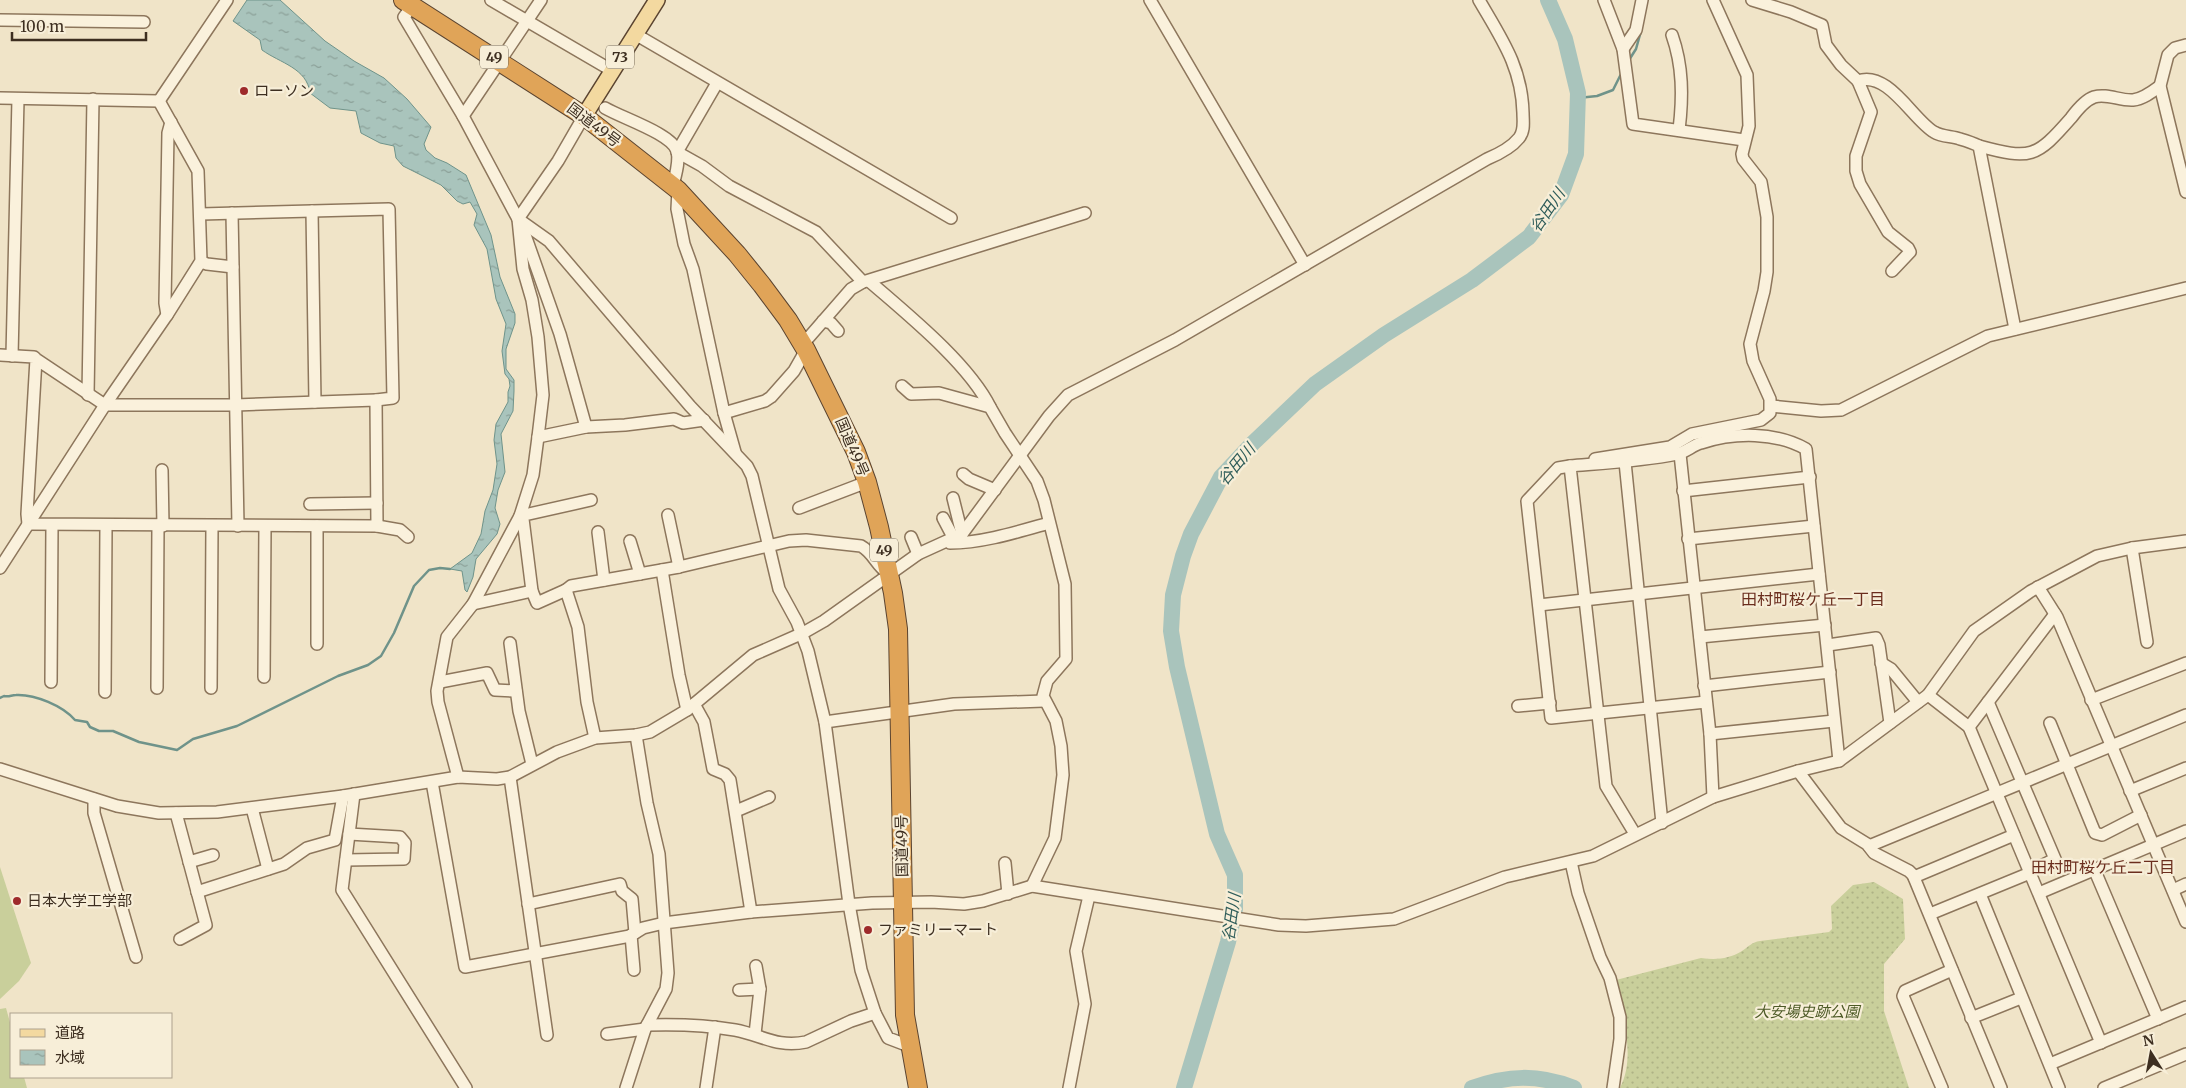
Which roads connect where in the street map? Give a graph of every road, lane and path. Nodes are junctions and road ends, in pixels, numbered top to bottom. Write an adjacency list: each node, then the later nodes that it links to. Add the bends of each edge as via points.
1 (227, 0): 27 (street)
2 (491, 0): 13 (street)
3 (541, 0): 13 (street)
4 (657, 0): 15 (main road, 73)
5 (1150, 0): 45 (street)
6 (1479, 0): 45 (street, via 1511,54 1519,78 1524,128 1521,137 1500,154)
7 (1604, 0): 18 (street)
8 (1642, 0): 18 (street, via 1636,30)
9 (1713, 0): 33 (street, via 1747,75 1749,126)
10 (1752, 0): 21 (street, via 1822,25 1826,45)
11 (407, 3): 19 (highway, 国道49号 / 49); 29 (street, via 404,17)
12 (0, 20): 14 (street)
13 (527, 21): 19 (street); 20 (street)
14 (144, 22)
15 (635, 34): 20 (main road, 73); 22 (street)
16 (1672, 35): 32 (street, via 1682,79)
17 (2186, 45): 23 (street, via 2175,48 2168,56)
18 (1623, 49): 32 (street, via 1633,124)
19 (500, 62): 29 (street); 30 (highway, 国道49号 / 49)
20 (611, 70): 30 (main road, 73)
21 (1858, 81): 34 (street, via 1870,80 1897,94 1926,127 1938,134); 47 (street, via 1871,112 1856,156 1856,171 1888,232 1910,252)
22 (717, 83): 35 (street); 42 (street)
23 (2160, 86): 34 (street, via 2133,100 2104,96 2090,99 2054,138 2033,154 2004,153); 37 (street)
24 (0, 98): 25 (street)
25 (18, 99): 26 (street); 56 (street)
26 (94, 99): 27 (street); 59 (street)
27 (159, 101): 31 (street)
28 (605, 108): 35 (street, via 671,140)
29 (463, 116): 43 (street)
30 (584, 116): 36 (highway, 国道49号 / 49); 43 (street)
31 (171, 122): 41 (street, via 198,171); 50 (street, via 168,133)
32 (1680, 130): 33 (street)
33 (1744, 140): 64 (street, via 1743,159 1761,182 1767,217 1767,272 1750,348)
34 (1979, 146): 52 (street)
35 (677, 152): 36 (street); 48 (street, via 729,186 816,232)
36 (675, 188): 54 (highway, 国道49号 / 49, via 756,277); 66 (street, via 684,244 693,269)
37 (2186, 192)
38 (312, 211): 39 (street); 60 (street, via 389,209 393,398); 61 (street)
39 (232, 213): 41 (street); 46 (street)
40 (1085, 213): 48 (street)
41 (200, 214): 44 (street)
42 (951, 218)
43 (518, 219): 67 (street, via 549,241); 68 (street, via 560,334); 69 (street, via 523,269 538,337 543,395)
44 (201, 262): 46 (street); 50 (street)
45 (1305, 264): 72 (street, via 1175,340 1068,395)
46 (233, 267): 63 (street)
47 (1892, 271)
48 (866, 281): 51 (street, via 851,289); 65 (street, via 944,349 982,391)
49 (2186, 288): 52 (street)
50 (167, 315): 62 (street)
51 (822, 321): 53 (street, via 831,323); 54 (street)
52 (2016, 329): 64 (street, via 1988,336 1841,410)
53 (838, 331)
54 (805, 347): 66 (street, via 794,372 771,397); 79 (highway, 国道49号 / 49, via 846,430)
55 (0, 355): 56 (street)
56 (12, 356): 57 (street)
57 (36, 359): 59 (street); 91 (street)
58 (902, 386): 65 (street, via 911,394 938,393)
59 (88, 395): 62 (street)
60 (376, 400): 61 (street); 84 (street)
61 (315, 402): 63 (street)
62 (105, 405): 63 (street); 91 (street)
63 (235, 405): 96 (street)
64 (1771, 406): 74 (street, via 1768,416 1761,420 1692,434 1670,447 1600,457)
65 (990, 407): 72 (street)
66 (724, 413): 70 (street)
67 (704, 420): 68 (street, via 683,423 674,419); 70 (street)
68 (586, 427): 69 (street)
69 (538, 437): 88 (street, via 533,475)
70 (736, 454): 108 (street, via 752,476)
71 (1680, 454): 73 (street); 78 (street, via 1701,443 1724,438 1754,435 1784,438 1806,449); 81 (street)
72 (1021, 455): 80 (street); 90 (street, via 1037,480)
73 (1625, 462): 74 (street); 122 (street)
74 (1582, 465): 75 (street)
75 (1570, 466): 123 (street); 125 (street, via 1558,468 1527,501)
76 (162, 470): 94 (street)
77 (963, 474): 80 (street)
78 (1810, 477): 81 (street); 100 (street)
79 (867, 482): 86 (street); 115 (highway, 国道49号 / 49)
80 (995, 490): 104 (street)
81 (1683, 491): 105 (street)
82 (954, 498): 104 (street)
83 (591, 500): 88 (street)
84 (377, 503): 85 (street); 99 (street)
85 (310, 504)
86 (799, 508)
87 (668, 515): 111 (street)
88 (520, 516): 121 (street); 124 (street)
89 (943, 518): 104 (street)
90 (1048, 523): 104 (street, via 960,543); 147 (street, via 1065,584 1066,659 1045,684)
91 (28, 524): 92 (street); 112 (street)
92 (52, 524): 93 (street); 138 (street)
93 (106, 525): 94 (street); 144 (street)
94 (160, 526): 95 (street); 141 (street)
95 (212, 526): 96 (street); 142 (street)
96 (238, 526): 97 (street)
97 (265, 526): 98 (street); 137 (street)
98 (317, 526): 99 (street); 132 (street)
99 (377, 526): 102 (street, via 400,530)
100 (1814, 526): 105 (street); 116 (street)
101 (598, 532): 117 (street)
102 (408, 537)
103 (911, 537): 110 (street)
104 (954, 538): 110 (street)
105 (1688, 539): 119 (street)
106 (630, 541): 114 (street)
107 (2186, 541): 109 (street)
108 (768, 545): 111 (street); 115 (street, via 806,540 852,544 869,550 879,568); 128 (street, via 779,589)
109 (2132, 548): 118 (street, via 2096,556); 130 (street)
110 (918, 554): 115 (street)
111 (679, 567): 113 (street)
112 (0, 568)
113 (662, 570): 114 (street); 153 (street, via 678,675)
114 (640, 574): 117 (street)
115 (890, 574): 128 (street, via 852,603); 155 (highway, 国道49号 / 49, via 898,629)
116 (1819, 574): 119 (street); 127 (street)
117 (604, 580): 120 (street, via 571,586)
118 (2038, 587): 126 (street); 145 (street, via 1974,631)
119 (1693, 588): 122 (street); 129 (street)
120 (566, 590): 121 (street, via 536,603); 165 (street, via 578,627)
121 (532, 591): 124 (street)
122 (1639, 594): 123 (street); 154 (street)
123 (1586, 601): 125 (street); 156 (street)
124 (473, 604): 139 (street, via 448,637)
125 (1539, 605): 148 (street)
126 (2055, 614): 146 (street); 151 (street)
127 (1825, 625): 129 (street); 133 (street)
128 (803, 633): 153 (street, via 752,655); 159 (street)
129 (1700, 637): 140 (street)
130 (2147, 642)
131 (510, 643): 143 (street)
132 (317, 644)
133 (1828, 645): 134 (street, via 1876,638); 136 (street)
134 (1881, 663): 150 (street, via 1891,669); 160 (street)
135 (2186, 663): 146 (street)
136 (1830, 672): 140 (street); 158 (street)
137 (264, 677)
138 (51, 682)
139 (440, 682): 143 (street, via 487,673 495,690); 174 (street, via 438,702)
140 (1704, 686): 149 (street)
141 (157, 688)
142 (210, 688)
143 (516, 691): 168 (street)
144 (106, 692)
145 (1928, 695): 150 (street); 162 (street)
146 (2091, 700): 166 (street)
147 (1044, 701): 155 (street, via 962,704); 204 (street, via 1058,726 1064,775 1055,838)
148 (1550, 702): 152 (street); 156 (street, via 1552,718)
149 (1706, 702): 154 (street); 163 (street)
150 (1918, 702): 160 (street)
151 (1988, 702): 162 (street); 176 (street)
152 (1518, 706)
153 (690, 707): 164 (street, via 659,728); 184 (street, via 704,722 713,769 728,777)
154 (1651, 708): 156 (street); 187 (street)
155 (900, 712): 159 (street); 211 (highway, 国道49号 / 49)
156 (1597, 714): 190 (street, via 1606,786)
157 (2186, 714): 166 (street)
158 (1834, 721): 163 (street); 167 (street)
159 (825, 722): 213 (street)
160 (1890, 723): 167 (street)
161 (2050, 723): 169 (street)
162 (1970, 726): 178 (street)
163 (1710, 734): 181 (street)
164 (636, 735): 165 (street); 217 (street, via 659,854)
165 (595, 738): 168 (street)
166 (2110, 746): 169 (street); 177 (street)
167 (1839, 761): 172 (street)
168 (532, 764): 173 (street)
169 (2066, 764): 176 (street); 186 (street, via 2095,833 2102,835)
170 (2186, 768): 177 (street)
171 (0, 769): 182 (street)
172 (1798, 771): 181 (street); 193 (street, via 1841,828)
173 (510, 776): 174 (street, via 481,780); 212 (street)
174 (458, 777): 175 (street)
175 (432, 782): 179 (street); 220 (street, via 465,967)
176 (2023, 783): 178 (street); 201 (street, via 2055,858)
177 (2130, 791): 186 (street)
178 (1997, 794): 191 (street); 193 (street)
179 (348, 795): 183 (street); 189 (street); 199 (street, via 336,840 307,848 284,864)
180 (770, 797): 184 (street)
181 (1713, 797): 187 (street)
182 (94, 799): 185 (street, via 140,810); 221 (street, via 94,813)
183 (252, 808): 185 (street); 199 (street)
184 (736, 810): 214 (street)
185 (176, 813): 196 (street)
186 (2141, 815): 192 (street)
187 (1662, 822): 190 (street)
188 (2186, 831): 192 (street)
189 (349, 834): 195 (street); 195 (street, via 400,836 405,843 404,860)
190 (1635, 834): 197 (street, via 1600,853)
191 (2014, 835): 201 (street); 202 (street)
192 (2154, 845): 200 (street); 205 (street)
193 (1869, 846): 202 (street, via 1874,853 1909,871)
194 (213, 855): 196 (street)
195 (346, 860): 241 (street, via 342,890)
196 (189, 862): 206 (street)
197 (1571, 862): 210 (street, via 1505,877 1394,919 1306,926); 246 (street, via 1578,893 1610,978 1620,1017)
198 (1005, 863): 208 (street)
199 (268, 869): 206 (street)
200 (2095, 871): 207 (street); 231 (street)
201 (2030, 872): 207 (street); 209 (street)
202 (1914, 878): 215 (street)
203 (2186, 884): 205 (street)
204 (1032, 886): 208 (street); 210 (street)
205 (2173, 890): 216 (street)
206 (197, 892): 219 (street, via 206,925)
207 (2038, 893): 237 (street)
208 (1008, 894): 211 (street, via 964,904)
209 (1980, 894): 215 (street); 227 (street)
210 (1089, 896): 245 (street, via 1076,951 1085,1004)
211 (903, 902): 213 (street); 238 (highway, 国道49号 / 49, via 904,1005)
212 (528, 904): 218 (street, via 620,884 622,891 632,899); 220 (street)
213 (849, 904): 214 (street); 229 (street, via 861,970)
214 (751, 912): 217 (street)
215 (1930, 914): 224 (street)
216 (2186, 922)
217 (664, 923): 218 (street); 232 (street, via 668,981)
218 (633, 934): 220 (street); 223 (street)
219 (180, 939)
220 (535, 954): 236 (street)
221 (136, 956)
222 (756, 966): 225 (street)
223 (634, 970)
224 (1952, 970): 230 (street); 247 (street, via 1905,991 1903,996)
225 (760, 989): 226 (street); 235 (street)
226 (739, 990)
227 (2021, 998): 230 (street); 240 (street)
228 (2186, 1007): 231 (street)
229 (875, 1013): 235 (street, via 799,1044 770,1042); 238 (street, via 888,1038)
230 (1972, 1018): 248 (street)
231 (2158, 1019): 237 (street)
232 (646, 1027): 233 (street, via 689,1024); 234 (street); 242 (street)
233 (715, 1027): 235 (street); 243 (street)
234 (607, 1034)
235 (755, 1034)
236 (547, 1035)
237 (2101, 1043): 240 (street)
238 (909, 1046): 244 (highway, 国道49号 / 49)
239 (2186, 1054): 250 (street)
240 (2050, 1064): 249 (street)
241 (466, 1088)
242 (626, 1088)
243 (706, 1088)
244 (918, 1088)
245 (1069, 1088)
246 (1614, 1088)
247 (1942, 1088)
248 (2001, 1088)
249 (2059, 1088)
250 (2104, 1088)

